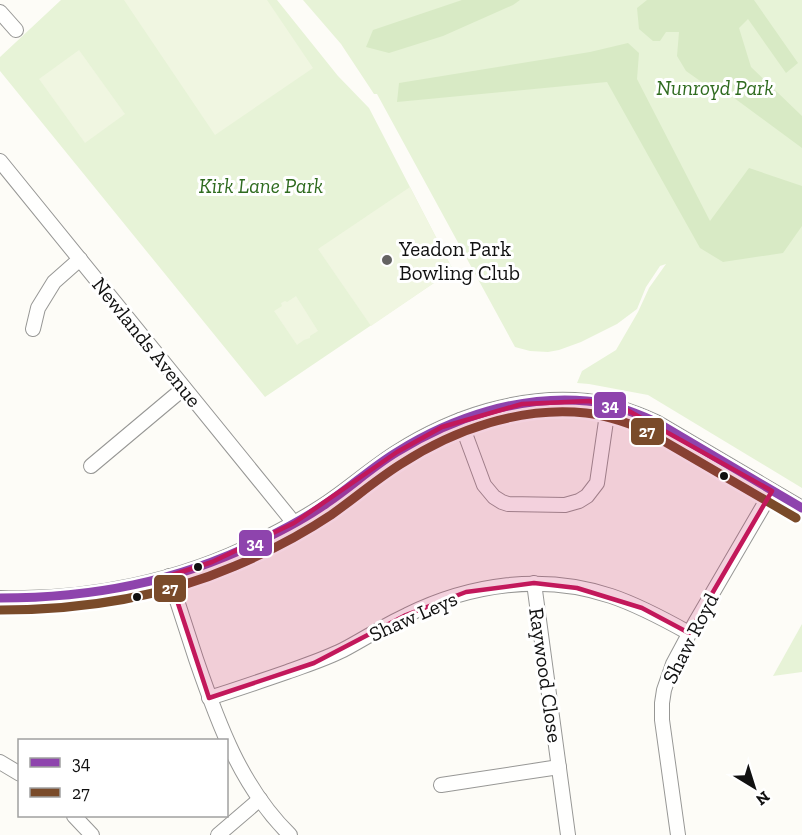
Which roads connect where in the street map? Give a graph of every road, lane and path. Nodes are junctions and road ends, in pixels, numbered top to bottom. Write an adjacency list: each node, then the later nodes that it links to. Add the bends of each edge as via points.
1 (0, 12): 2 (street)
2 (16, 30)
3 (0, 160): 4 (street, Newlands Avenue)
4 (80, 259): 5 (street, via 54,282 38,308); 6 (street, Newlands Avenue)
5 (33, 329)
6 (184, 388): 9 (street); 12 (street, Newlands Avenue)
7 (612, 406): 8 (street, via 589,401 544,401); 8 (street, via 606,421 597,483 587,496 565,505 508,504 494,497 484,485); 10 (street, via 656,422)
8 (460, 420): 12 (street, via 397,452)
9 (91, 465)
10 (772, 491): 11 (street); 16 (street, Shaw Royd)
11 (802, 508)
12 (294, 523): 13 (street, via 257,543)
13 (169, 576): 15 (street, via 67,596); 17 (street)
14 (534, 583): 16 (street, Shaw Leys, via 611,596); 17 (street, Shaw Leys, via 478,589 439,601 314,663); 21 (street, Raywood Close)
15 (0, 598)
16 (689, 633): 30 (street, Shaw Royd, via 667,678 662,703)
17 (210, 699): 18 (street)
18 (226, 739)
19 (228, 744): 24 (street)
20 (0, 762): 22 (street)
21 (559, 767): 23 (street, Raywood Close); 29 (street, Raywood Close)
22 (18, 773)
23 (441, 785)
24 (260, 799): 27 (street); 28 (street)
25 (75, 817): 26 (street)
26 (85, 832)
27 (218, 835)
28 (291, 835)
29 (568, 835)
30 (678, 835)

